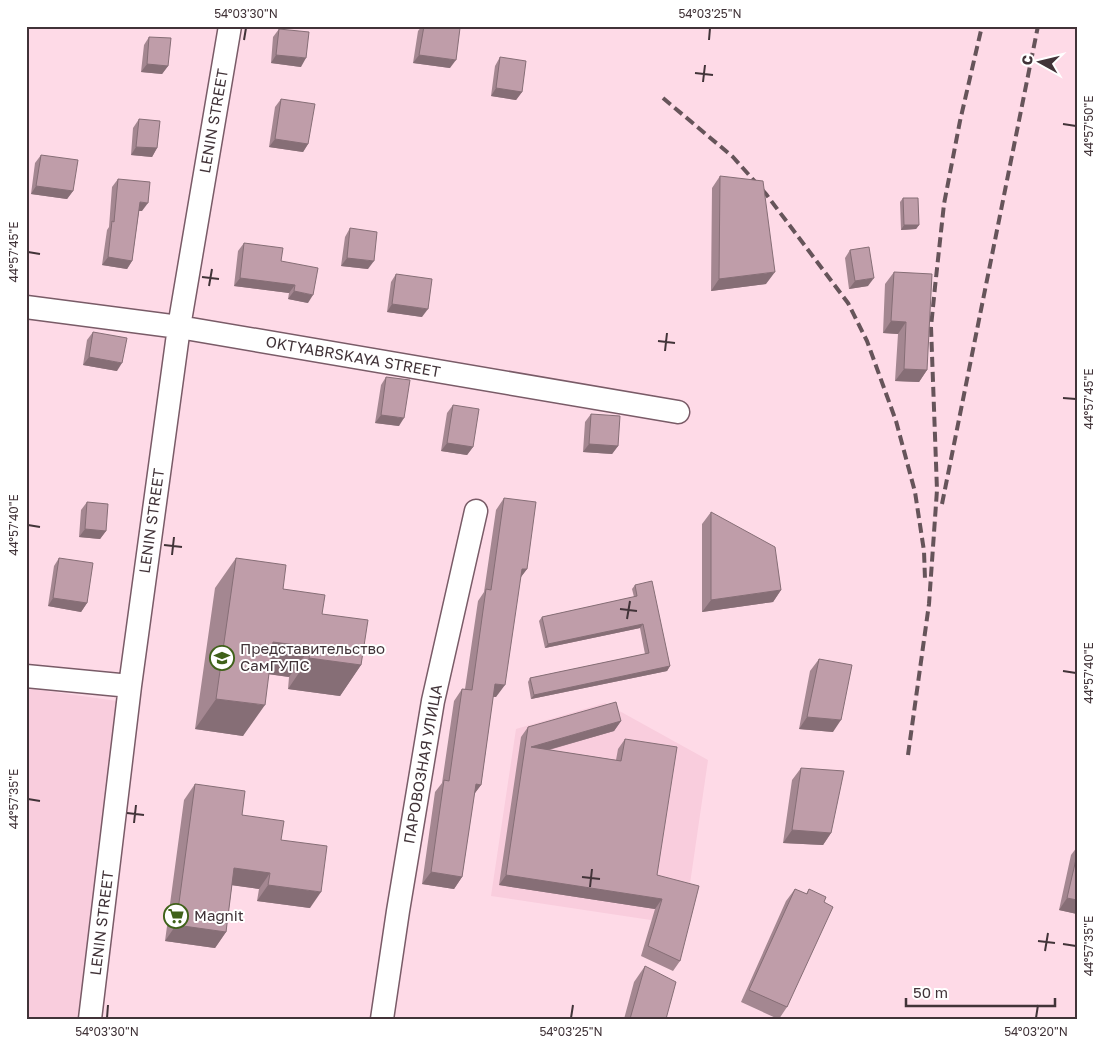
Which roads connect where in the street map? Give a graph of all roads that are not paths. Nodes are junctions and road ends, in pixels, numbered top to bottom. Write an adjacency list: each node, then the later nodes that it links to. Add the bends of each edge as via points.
1 (230, 26): 3 (street, LENIN STREET)
2 (26, 307): 3 (street, OKTYABRSKAYA STREET)
3 (179, 327): 4 (street, OKTYABRSKAYA STREET); 7 (street, LENIN STREET)
4 (678, 412)
5 (476, 511): 9 (street, ПАРОВОЗНАЯ УЛИЦА, via 433,701)
6 (26, 676): 7 (street)
7 (130, 686): 8 (street, LENIN STREET)
8 (90, 1019)
9 (382, 1019)

